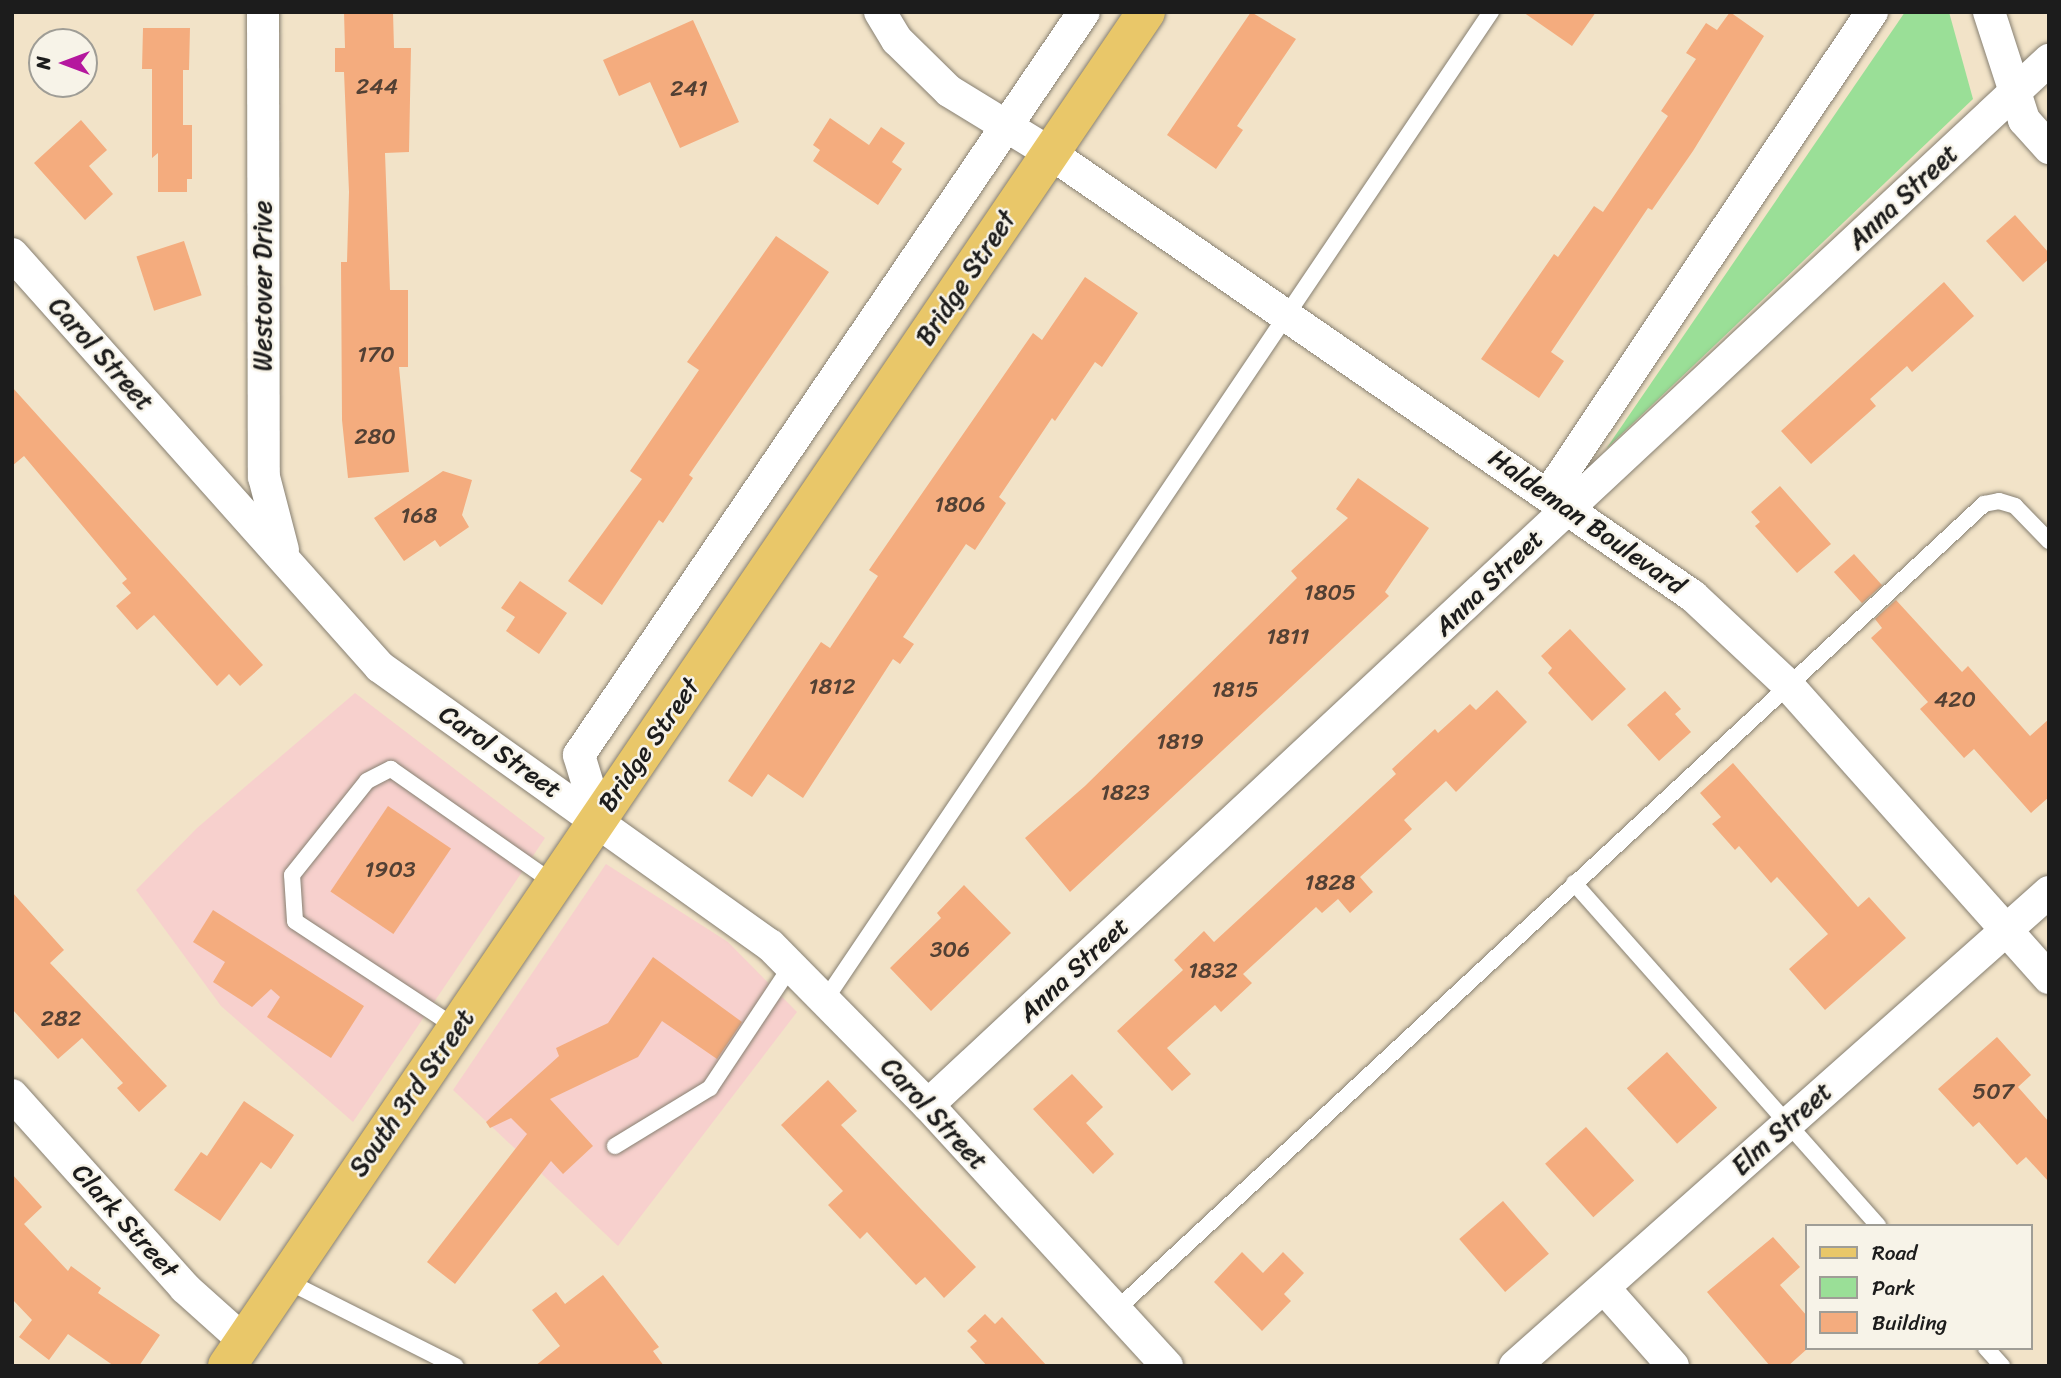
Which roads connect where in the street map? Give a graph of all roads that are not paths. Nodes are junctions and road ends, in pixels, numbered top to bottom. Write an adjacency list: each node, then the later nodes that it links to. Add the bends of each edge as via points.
1 (263, 12): 17 (street, Westover Drive, via 264,477)
2 (880, 12): 10 (street, Haldeman Boulevard, via 926,73)
3 (1084, 12): 10 (street, Bridge Street)
4 (1146, 12): 12 (main road, Bridge Street)
5 (1491, 12): 14 (lane)
6 (1872, 12): 15 (street, Anna Street)
7 (1989, 12): 9 (street)
8 (2049, 60): 9 (street, Anna Street)
9 (2013, 94): 11 (street, via 2024,120); 15 (street, Anna Street)
10 (1006, 126): 12 (street, Haldeman Boulevard); 19 (street, Bridge Street, via 579,755)
11 (2049, 148)
12 (1050, 153): 14 (street, Haldeman Boulevard); 19 (main road, Bridge Street)
13 (12, 254): 17 (street, Carol Street)
14 (1286, 318): 15 (street, Haldeman Boulevard); 26 (lane)
15 (1557, 501): 18 (street, Haldeman Boulevard, via 1693,596); 29 (street, Anna Street)
16 (2049, 541): 18 (lane, via 2015,506 1998,501 1984,504)
17 (284, 556): 19 (street, Carol Street, via 380,667)
18 (1787, 684): 20 (lane); 23 (street, Haldeman Boulevard)
19 (599, 821): 21 (main road, South 3rd Street); 24 (street, Carol Street, via 741,921)
20 (1574, 883): 30 (lane); 35 (lane)
21 (555, 884): 27 (main road, South 3rd Street); 27 (lane, via 391,769 367,781 292,875 295,921)
22 (2049, 892): 23 (street, Elm Street)
23 (2006, 930): 25 (street, Haldeman Boulevard); 30 (street, Elm Street)
24 (791, 966): 26 (street, Carol Street); 31 (lane, via 710,1088)
25 (2049, 978)
26 (825, 1000): 29 (street, Carol Street)
27 (457, 1028): 33 (main road, South 3rd Street)
28 (12, 1095): 37 (street, Clark Street, via 186,1288)
29 (928, 1105): 35 (street, Carol Street)
30 (1788, 1124): 32 (lane); 34 (street, Elm Street)
31 (615, 1146)
32 (1876, 1224)
33 (285, 1280): 37 (main road, South 3rd Street); 38 (lane)
34 (1604, 1288): 40 (street, Elm Street); 41 (street)
35 (1115, 1311): 39 (street, Carol Street)
36 (1988, 1350): 42 (lane)
37 (236, 1353)
38 (455, 1366)
39 (1167, 1366)
40 (1515, 1366)
41 (1673, 1366)
42 (2002, 1366)

